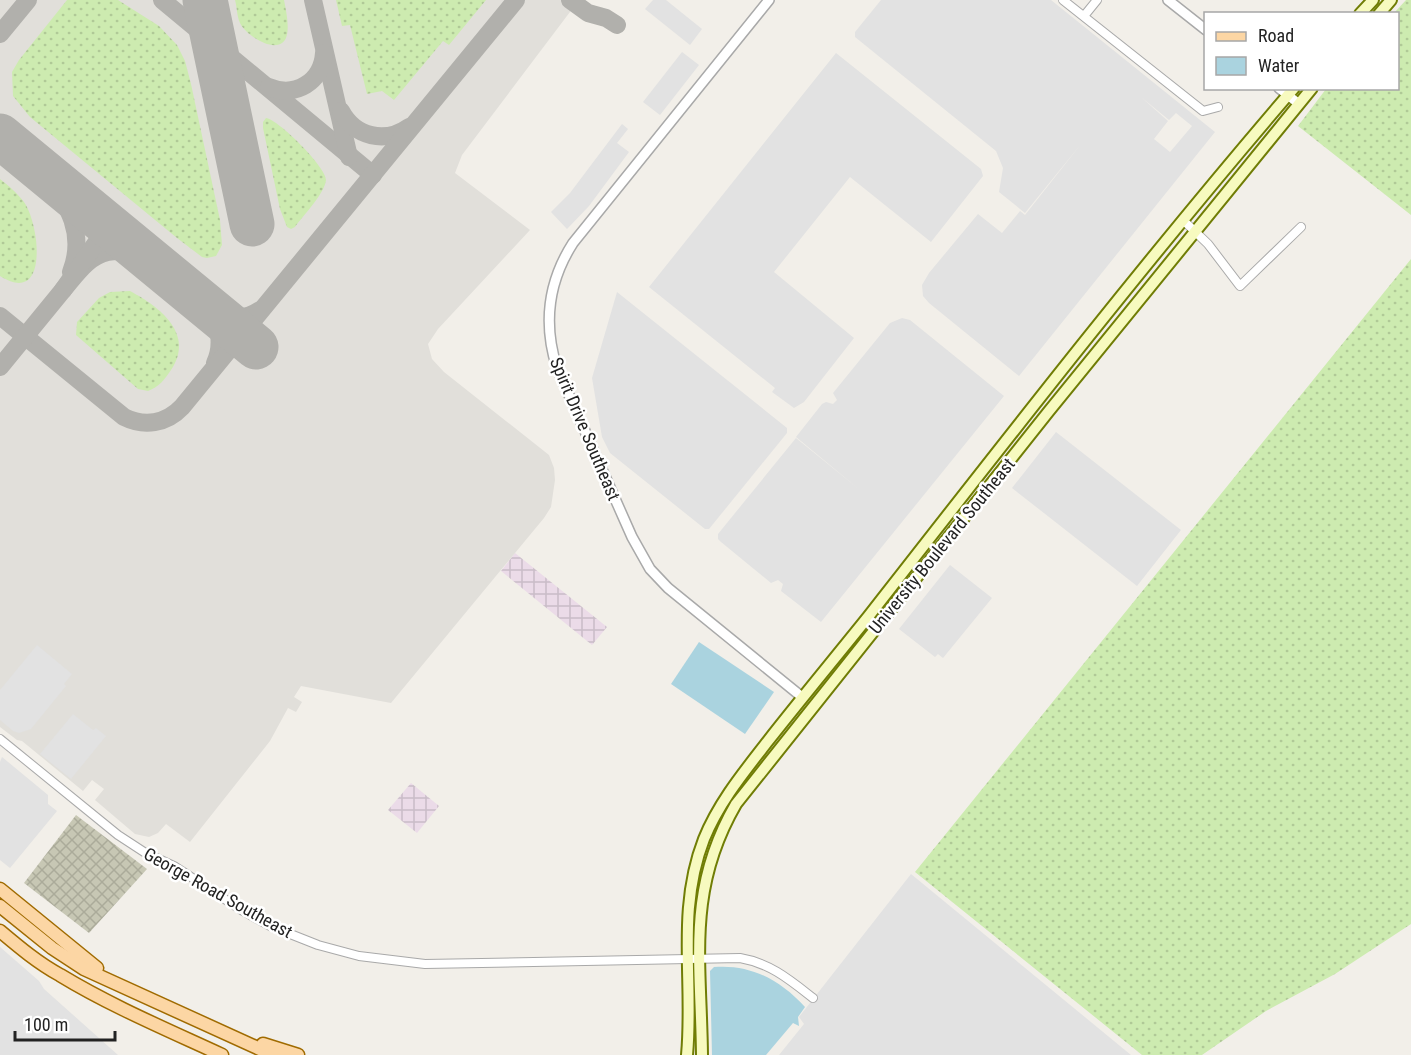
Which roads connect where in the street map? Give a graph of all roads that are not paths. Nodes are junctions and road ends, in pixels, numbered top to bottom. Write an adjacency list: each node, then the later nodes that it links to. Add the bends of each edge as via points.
1 (769, 0): 18 (street, Spirit Drive Southeast, via 573,243 556,276 548,327 557,368 650,569)
2 (1064, 0): 9 (street)
3 (1096, 0): 9 (street)
4 (1168, 0): 10 (street)
5 (1373, 0): 7 (main road)
6 (1391, 0): 8 (main road)
7 (1362, 12)
8 (1381, 12)
9 (1084, 16): 14 (street, via 1203,111)
10 (1204, 28)
11 (1310, 90): 13 (main road, University Boulevard Southeast)
12 (1287, 91): 13 (street); 15 (main road, University Boulevard Southeast)
13 (1299, 104): 17 (main road, University Boulevard Southeast)
14 (1218, 107)
15 (1184, 221): 17 (street); 18 (main road, University Boulevard Southeast)
16 (1301, 227): 17 (street, via 1240,286)
17 (1196, 231): 19 (main road, University Boulevard Southeast)
18 (802, 697): 19 (main road, Spirit Drive Southeast); 24 (main road, University Boulevard Southeast, via 734,785 711,824 692,882)
19 (813, 705): 25 (main road, University Boulevard Southeast, via 744,792 722,829 704,884)
20 (0, 739): 24 (street, George Road Southeast, via 136,848 174,866 258,919 332,950 425,964)
21 (0, 889): 26 (main road)
22 (0, 906): 26 (main road, via 76,964)
23 (0, 931): 29 (main road, via 59,975)
24 (687, 958): 25 (street, George Road Southeast); 34 (main road, University Boulevard Southeast)
25 (700, 958): 27 (street, George Road Southeast, via 760,962 786,976); 35 (main road, University Boulevard Southeast)
26 (125, 987): 28 (main road)
27 (813, 998)
28 (211, 1026): 32 (main road); 33 (main road)
29 (175, 1033): 30 (main road); 31 (main road)
30 (212, 1055)
31 (222, 1055)
32 (273, 1055)
33 (298, 1055)
34 (687, 1055)
35 (702, 1055)

